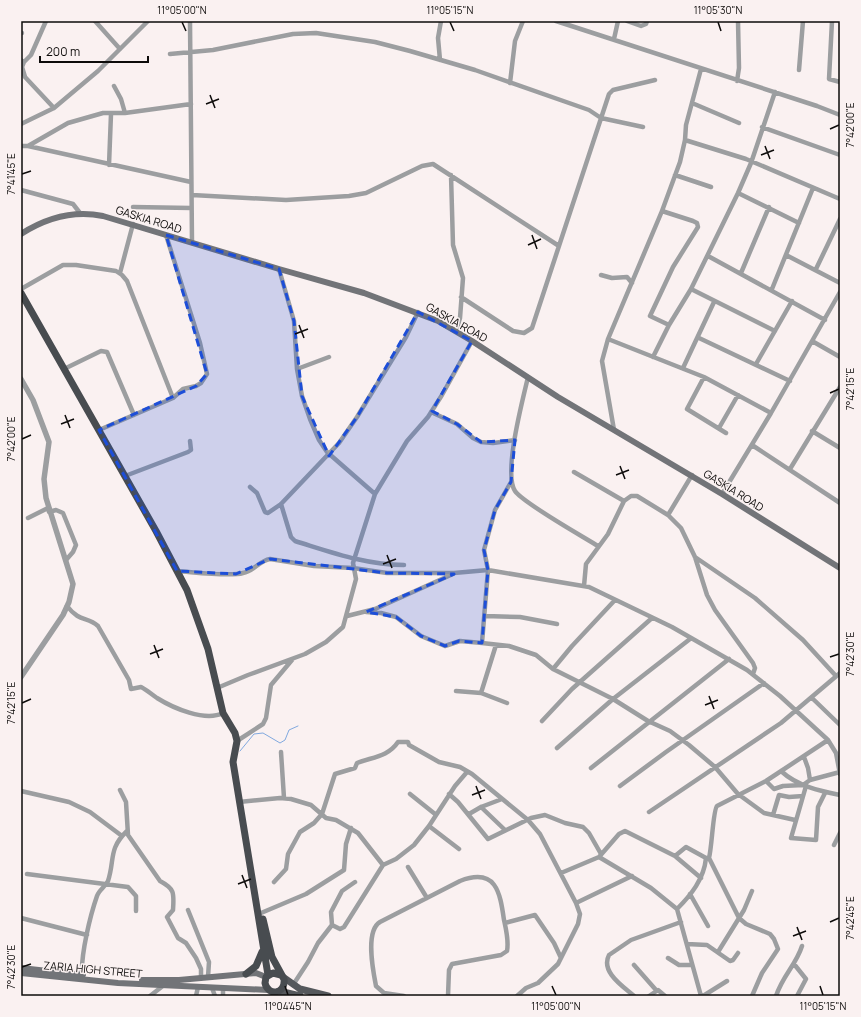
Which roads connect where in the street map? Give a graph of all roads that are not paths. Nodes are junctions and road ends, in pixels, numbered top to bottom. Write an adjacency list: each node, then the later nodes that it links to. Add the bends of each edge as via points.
1 (46, 21): 19 (street, via 31,55)
2 (95, 21): 15 (street)
3 (148, 21): 15 (street)
4 (190, 21): 16 (street)
5 (441, 21): 18 (street, via 438,38)
6 (522, 21): 25 (street, via 515,41)
7 (556, 21): 14 (street)
8 (618, 21): 14 (street)
9 (627, 21): 10 (street, via 641,26)
10 (647, 21)
11 (738, 21): 23 (street)
12 (803, 21): 21 (street)
13 (832, 21): 24 (street, via 829,79)
14 (614, 39): 20 (street)
15 (120, 49): 30 (street)
16 (191, 52): 17 (street); 18 (street, via 310,33 375,42); 29 (street)
17 (170, 54)
18 (440, 60): 25 (street)
19 (22, 61): 30 (street, via 24,76)
20 (701, 69): 23 (street); 28 (street)
21 (800, 70)
22 (656, 80): 34 (street, via 613,90 609,94)
23 (737, 81): 27 (street)
24 (840, 82)
25 (510, 83): 34 (street, via 589,110)
26 (114, 86): 31 (street)
27 (775, 92): 33 (street); 37 (street)
28 (692, 103): 35 (street); 39 (street)
29 (191, 104): 31 (street); 47 (street)
30 (54, 108): 36 (street)
31 (125, 113): 32 (street)
32 (111, 114): 41 (street, via 103,113 68,123); 44 (street)
33 (840, 115)
34 (601, 118): 38 (street); 65 (street)
35 (739, 123)
36 (21, 124)
37 (762, 127): 42 (street); 43 (street)
38 (643, 128)
39 (685, 140): 43 (street, via 746,159); 46 (street)
40 (21, 146): 41 (street)
41 (28, 146): 44 (street)
42 (840, 155)
43 (751, 163): 49 (street); 51 (street)
44 (109, 165): 47 (street)
45 (451, 175): 52 (street, via 433,164 422,166 366,193 349,196 286,200); 65 (street); 80 (street, via 453,244 463,278)
46 (675, 175): 48 (street); 57 (street)
47 (191, 182): 52 (street)
48 (711, 187)
49 (813, 188): 53 (street); 60 (street)
50 (21, 190): 58 (street, via 72,204)
51 (738, 193): 55 (street); 67 (street)
52 (192, 195): 56 (street)
53 (840, 199)
54 (133, 207): 56 (street)
55 (769, 207): 60 (street); 71 (street)
56 (191, 208): 64 (street)
57 (662, 211): 73 (street); 85 (street, via 693,221 698,227 673,267 650,316)
58 (80, 213): 61 (main road, GASKIA ROAD); 62 (main road, GASKIA ROAD, via 50,219)
59 (840, 219): 69 (street)
60 (799, 223): 66 (street)
61 (133, 224): 63 (main road, GASKIA ROAD); 70 (street)
62 (21, 234)
63 (166, 235): 64 (main road, GASKIA ROAD); 106 (street, via 207,367 207,374 201,384 183,390)
64 (192, 243): 68 (main road, GASKIA ROAD)
65 (559, 246): 80 (street, via 535,322 526,333 513,331)
66 (786, 255): 69 (street); 76 (street)
67 (708, 256): 71 (street); 77 (street)
68 (279, 269): 83 (main road, GASKIA ROAD, via 364,293); 98 (street, via 294,321)
69 (816, 269): 74 (street)
70 (120, 273): 75 (street, via 106,269 63,265); 106 (street, via 127,281)
71 (741, 273): 76 (street)
72 (601, 275): 73 (street, via 612,278 627,277)
73 (632, 283): 89 (street)
74 (840, 283)
75 (21, 289)
76 (772, 289): 81 (street)
77 (691, 290): 82 (street); 85 (street)
78 (840, 292): 84 (street)
79 (21, 293): 97 (highway)
80 (461, 297): 86 (street, via 460,318)
81 (792, 301): 84 (street); 87 (street)
82 (714, 302): 87 (street); 88 (street)
83 (418, 312): 86 (main road, GASKIA ROAD); 119 (street, via 406,337 357,417)
84 (825, 320): 91 (street)
85 (669, 325): 93 (street)
86 (456, 331): 90 (main road, GASKIA ROAD)
87 (775, 331): 95 (street)
88 (699, 338): 95 (street); 96 (street)
89 (608, 339): 93 (street); 112 (street, via 602,361)
90 (472, 341): 99 (main road, GASKIA ROAD); 107 (street)
91 (812, 341): 94 (street); 102 (street)
92 (329, 357): 98 (street)
93 (653, 357): 96 (street)
94 (840, 357)
95 (756, 364): 102 (street)
96 (683, 368): 100 (street)
97 (64, 369): 109 (street, via 101,350 106,352); 111 (highway)
98 (297, 369): 119 (street, via 308,415 319,440)
99 (528, 377): 112 (main road, GASKIA ROAD); 115 (street)
100 (704, 377): 104 (street); 110 (street, via 687,409)
101 (21, 379): 131 (street, via 33,400 49,442 44,478)
102 (790, 381): 108 (street)
103 (840, 387): 105 (street)
104 (738, 395): 108 (street); 110 (street)
105 (838, 395): 113 (street)
106 (173, 398): 109 (street)
107 (431, 412): 115 (street, via 457,424 481,442); 126 (street, via 407,441)
108 (771, 413): 117 (street)
109 (134, 415): 111 (street)
110 (719, 428): 114 (street)
111 (99, 430): 123 (highway)
112 (614, 430): 122 (main road, GASKIA ROAD)
113 (812, 431): 118 (street); 120 (street)
114 (726, 433)
115 (515, 440): 124 (street)
116 (190, 441): 123 (street, via 191,450 188,452)
117 (752, 445): 120 (street); 127 (street)
118 (840, 448)
119 (330, 454): 126 (street); 130 (street)
120 (790, 469): 129 (street)
121 (574, 472): 128 (street)
122 (692, 475): 127 (main road, GASKIA ROAD); 132 (street)
123 (125, 476): 142 (highway)
124 (511, 482): 134 (street, via 518,494); 141 (street, via 495,510 486,538 484,554)
125 (250, 487): 130 (street, via 257,493 265,512 271,512)
126 (375, 494): 136 (street)
127 (722, 494): 140 (main road, GASKIA ROAD)
128 (624, 502): 132 (street, via 631,496 638,496); 134 (street, via 608,534)
129 (840, 503)
130 (281, 504): 136 (street, via 292,540)
131 (48, 510): 133 (street); 137 (street); 137 (street, via 63,513 76,545)
132 (668, 515): 135 (street, via 685,534)
133 (28, 518)
134 (598, 546): 144 (street, via 586,564)
135 (695, 557): 158 (street, via 711,602 724,625 753,663); 159 (street, via 755,598)
136 (354, 559): 138 (street); 139 (street)
137 (66, 560): 146 (street, via 73,584)
138 (404, 565)
139 (352, 568): 142 (street, via 314,566 270,559 248,571 236,574); 143 (street, via 387,573); 148 (street, via 356,579)
140 (840, 568)
141 (488, 570): 143 (street); 144 (street); 149 (street)
142 (177, 571): 163 (highway, via 202,630)
143 (454, 573): 147 (street)
144 (584, 586): 145 (street)
145 (615, 600): 150 (street); 157 (street)
146 (69, 608): 160 (street); 170 (street, via 77,617 98,626 129,680 131,689 139,687 178,709 201,716 218,716)
147 (366, 612): 148 (street); 153 (street, via 396,617 421,636 445,646 460,641)
148 (347, 616): 156 (street, via 343,627 326,642)
149 (485, 616): 151 (street, via 520,617); 153 (street)
150 (652, 618): 152 (street); 161 (street)
151 (557, 624)
152 (690, 639): 155 (street); 167 (street)
153 (482, 643): 154 (street)
154 (496, 645): 157 (street, via 536,655); 165 (street)
155 (730, 659): 158 (street); 172 (street)
156 (292, 660): 163 (street); 176 (street, via 271,685 263,724)
157 (553, 669): 161 (street)
158 (753, 674): 162 (street)
159 (838, 675): 166 (street)
160 (21, 677)
161 (581, 682): 167 (street); 171 (street)
162 (764, 683): 169 (street); 174 (street)
163 (217, 688): 170 (highway)
164 (456, 691): 165 (street)
165 (481, 693): 168 (street)
166 (812, 698): 169 (street); 173 (street)
167 (613, 699): 172 (street); 177 (street)
168 (507, 703)
169 (796, 711): 175 (street); 180 (street)
170 (223, 713): 176 (highway, via 235,733)
171 (542, 721)
172 (648, 721): 174 (street, via 670,731); 181 (street)
173 (840, 725)
174 (682, 740): 180 (street); 187 (street)
175 (828, 740): 179 (street); 184 (street, via 836,753)
176 (236, 741): 199 (highway, via 233,762)
177 (557, 748)
178 (281, 752): 197 (street)
179 (804, 757): 182 (street); 185 (street)
180 (714, 767): 194 (street); 201 (street)
181 (591, 768)
182 (781, 771): 186 (street); 188 (street)
183 (467, 772): 193 (street); 198 (street); 202 (street, via 460,767 439,762 408,742 398,742 394,749 358,763 355,768 335,774)
184 (840, 773): 185 (street)
185 (810, 780): 188 (street)
186 (766, 781): 188 (street, via 774,789 783,786); 194 (street)
187 (620, 786)
188 (804, 786): 191 (street); 196 (street)
189 (120, 790): 211 (street, via 126,802)
190 (21, 791): 213 (street, via 69,802 90,812)
191 (825, 793): 195 (street); 207 (street, via 818,807 816,840 791,838)
192 (410, 794): 203 (street)
193 (450, 794): 203 (street); 204 (street)
194 (738, 794): 205 (street, via 764,813); 218 (street, via 714,809 714,830)
195 (840, 795)
196 (803, 796): 205 (street, via 779,795); 207 (street)
197 (284, 798): 199 (street); 202 (street, via 311,805)
198 (502, 799): 200 (street); 206 (street)
199 (239, 802): 225 (highway)
200 (481, 807): 204 (street); 210 (street)
201 (649, 812)
202 (322, 814): 209 (street); 226 (street, via 300,832 288,854 286,869)
203 (435, 814): 208 (street)
204 (469, 814): 210 (street, via 488,838)
205 (772, 815): 207 (street)
206 (528, 820): 210 (street); 216 (street, via 545,815 565,824 583,827 589,833); 221 (street, via 540,834)
207 (795, 820)
208 (429, 826): 215 (street); 219 (street, via 404,853)
209 (351, 828): 219 (street, via 358,833); 236 (street, via 347,838 344,870 306,894)
210 (505, 830)
211 (127, 831): 213 (street); 261 (street, via 160,881 168,884 174,893 173,910 167,917 178,938 186,943 196,958)
212 (840, 833): 214 (street)
213 (122, 836): 228 (street, via 113,851)
214 (834, 845)
215 (459, 848)
216 (600, 855): 217 (street, via 625,831); 221 (street); 223 (street)
217 (676, 856): 218 (street, via 686,846); 224 (street)
218 (707, 858): 224 (street); 238 (street)
219 (383, 865): 241 (street, via 344,928 340,929)
220 (408, 866): 231 (street)
221 (561, 873): 232 (street)
222 (27, 874): 228 (street)
223 (632, 876): 232 (street); 233 (street, via 660,894)
224 (701, 878): 230 (street)
225 (253, 882): 236 (highway); 244 (highway)
226 (274, 882)
227 (355, 882): 241 (street, via 342,891 331,912)
228 (105, 886): 235 (street, via 128,887 132,890 136,896); 243 (street, via 97,896)
229 (752, 891): 238 (street)
230 (690, 894): 233 (street); 242 (street)
231 (427, 898): 240 (street, via 466,879 487,879 496,885); 271 (street, via 373,928 371,933 376,986)
232 (576, 903): 249 (street, via 580,914 578,924)
233 (677, 909): 239 (street)
234 (188, 910): 260 (street, via 209,962)
235 (136, 911)
236 (261, 913): 259 (highway, via 272,957)
237 (21, 918): 243 (street)
238 (739, 918): 247 (street); 285 (street, via 746,924 770,934 778,948 762,973)
239 (681, 922): 245 (street); 281 (street, via 631,940 614,950 607,958 607,966 615,980)
240 (505, 923): 249 (street, via 535,915); 279 (street, via 505,954 452,964 449,970)
241 (332, 924): 263 (street)
242 (708, 926)
243 (87, 935): 256 (street)
244 (263, 944): 257 (highway, via 259,963); 258 (highway)
245 (687, 944): 247 (street, via 702,943); 253 (street)
246 (802, 946): 252 (street, via 799,958)
247 (718, 952): 248 (street, via 730,961)
248 (738, 953)
249 (561, 958): 280 (street, via 558,965 539,983 526,988)
250 (668, 958): 253 (street, via 679,964)
251 (634, 964): 268 (street)
252 (794, 964): 286 (street, via 784,976); 287 (street, via 806,979)
253 (692, 965): 284 (street)
254 (21, 968): 256 (main road, ZARIA HIGH STREET)
255 (21, 973): 264 (main road, ZARIA HIGH STREET)
256 (82, 974): 261 (main road, ZARIA HIGH STREET, via 156,981)
257 (246, 974): 258 (main road, ZARIA HIGH STREET); 260 (main road, ZARIA HIGH STREET)
258 (267, 976): 259 (highway, via 276,973); 269 (highway, via 265,986)
259 (282, 976): 263 (main road); 270 (highway, via 284,985)
260 (208, 977): 261 (main road, ZARIA HIGH STREET)
261 (201, 978)
262 (727, 981): 284 (street)
263 (293, 985): 277 (main road)
264 (164, 986): 265 (main road); 272 (street)
265 (198, 987): 266 (main road); 273 (street)
266 (212, 988): 267 (main road); 274 (street)
267 (222, 989): 269 (main road); 275 (street)
268 (656, 990): 282 (street); 283 (street, via 660,990)
269 (270, 992): 270 (highway)
270 (278, 993): 276 (main road)
271 (384, 994): 278 (street)
272 (150, 996)
273 (196, 996)
274 (215, 996)
275 (223, 996)
276 (300, 996)
277 (328, 996)
278 (404, 996)
279 (448, 996)
280 (517, 996)
281 (634, 996)
282 (649, 996)
283 (665, 996)
284 (702, 996)
285 (752, 996)
286 (776, 996)
287 (797, 996)

